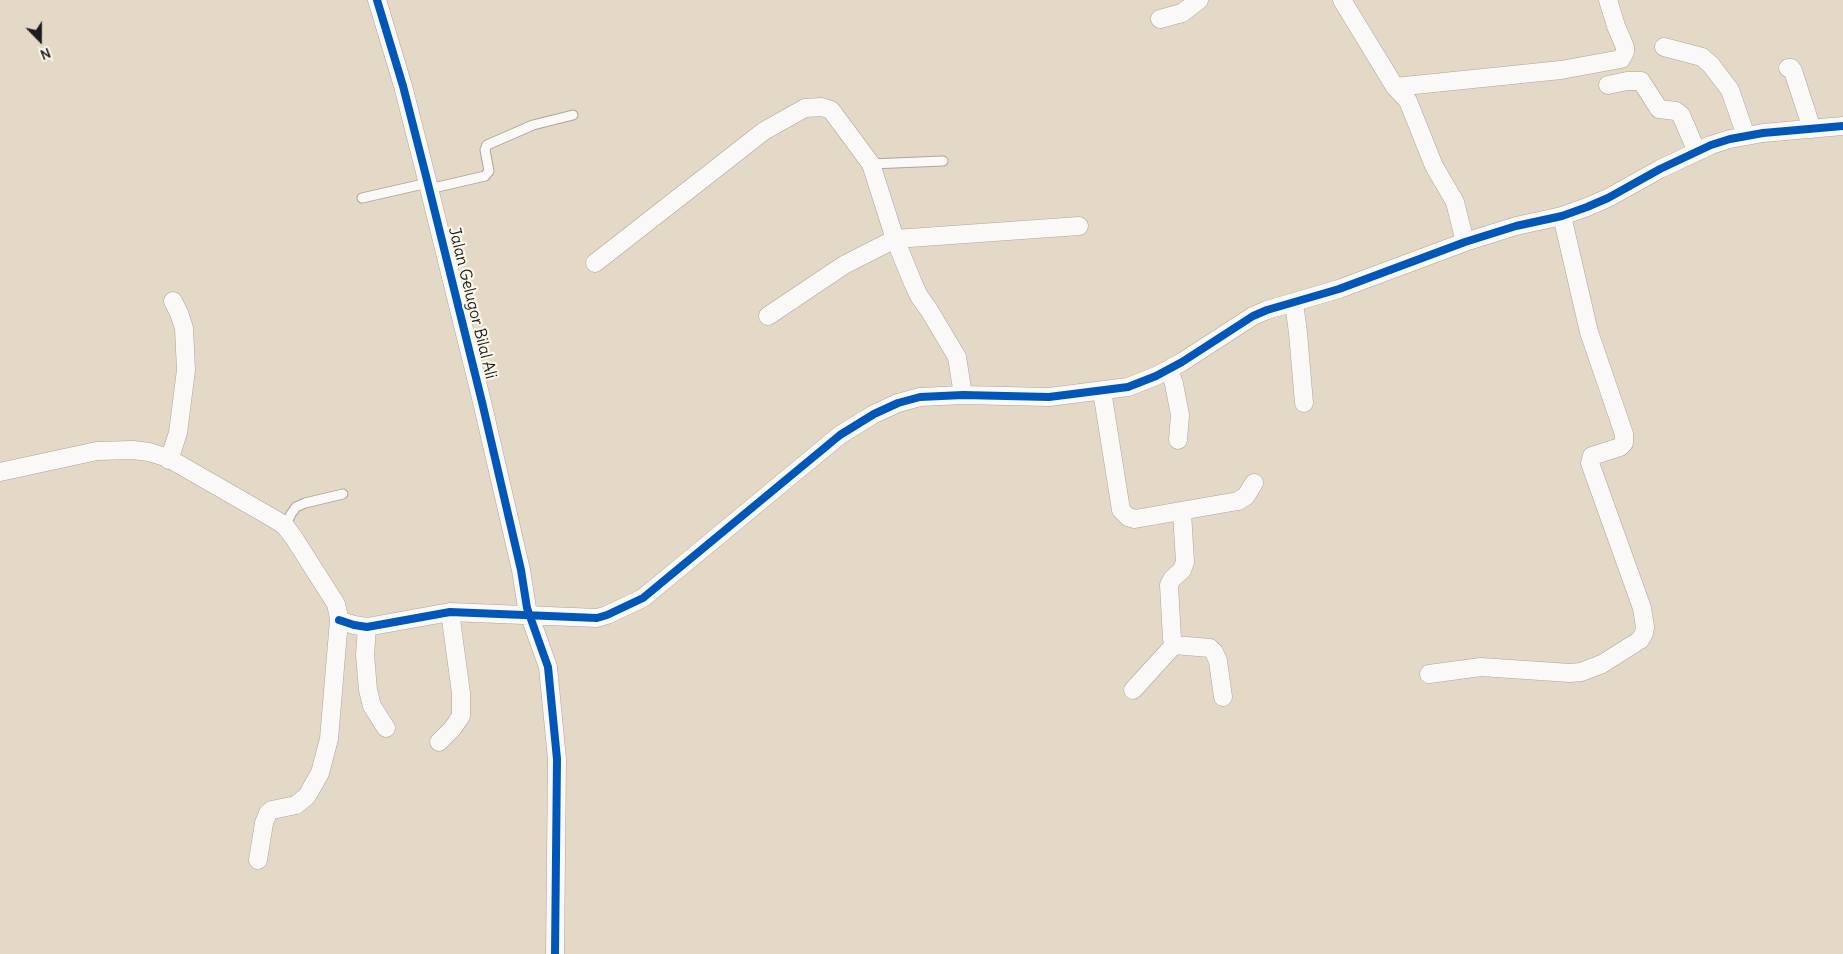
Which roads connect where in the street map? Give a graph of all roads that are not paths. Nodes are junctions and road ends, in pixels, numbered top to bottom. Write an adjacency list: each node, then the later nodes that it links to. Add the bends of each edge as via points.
1 (377, 0): 17 (street, Jalan Gelugor Bilal Ali)
2 (1199, 0): 5 (street, via 1182,13)
3 (1342, 0): 9 (street)
4 (1608, 0): 9 (street, via 1625,47 1621,58 1561,70)
5 (1160, 19)
6 (1664, 47): 13 (street, via 1702,57 1711,65 1730,90)
7 (1788, 68): 12 (street, via 1793,71)
8 (1608, 85): 14 (street, via 1627,80 1641,81 1659,109 1681,115)
9 (1394, 87): 22 (street, via 1408,101 1434,166 1454,202)
10 (573, 115): 17 (lane, via 533,125 487,145 488,174)
11 (1843, 126): 12 (street)
12 (1812, 129): 13 (street)
13 (1746, 136): 14 (street)
14 (1697, 152): 19 (street, via 1608,198)
15 (943, 161): 16 (lane)
16 (871, 164): 21 (street); 23 (street, via 831,110 822,106 805,108 748,142)
17 (430, 187): 18 (lane); 39 (street, Jalan Gelugor Bilal Ali)
18 (362, 198)
19 (1562, 216): 22 (street); 43 (street, via 1589,332 1624,434 1624,443 1620,447 1595,454 1590,464 1640,601 1644,633 1640,640 1602,664 1581,672 1481,667)
20 (1079, 226): 21 (street)
21 (895, 239): 26 (street, via 844,266); 29 (street, via 919,296 957,357)
22 (1466, 242): 25 (street, via 1339,289)
23 (595, 263)
24 (173, 301): 32 (street, via 184,328 186,370 179,426)
25 (1294, 302): 27 (street, via 1253,316); 30 (street)
26 (768, 316)
27 (1169, 369): 28 (street, via 1128,387); 31 (street, via 1180,415)
28 (1102, 391): 29 (street, via 1049,397); 36 (street, via 1122,510 1135,519)
29 (963, 395): 39 (street, via 920,397 898,403 840,435 643,598 626,607 597,618)
30 (1304, 403)
31 (1178, 440)
32 (169, 460): 33 (street, via 133,450 97,451); 37 (street)
33 (0, 472)
34 (1254, 483): 36 (street, via 1246,496 1238,501)
35 (343, 494): 37 (lane, via 296,507)
36 (1182, 512): 42 (street, via 1185,562 1169,585)
37 (285, 526): 40 (street, via 336,604)
38 (450, 612): 39 (street); 41 (street); 47 (street, via 461,716)
39 (534, 616): 49 (street, Jalan Gelugor Bilal Ali, via 548,667 557,759)
40 (339, 620): 41 (street); 48 (street, via 330,739 320,773 301,802 268,813)
41 (367, 627): 46 (street, via 368,690 372,706)
42 (1174, 645): 44 (street); 45 (street, via 1210,648 1214,652)
43 (1429, 674)
44 (1133, 690)
45 (1224, 697)
46 (386, 728)
47 (439, 742)
48 (258, 860)
49 (555, 954)

